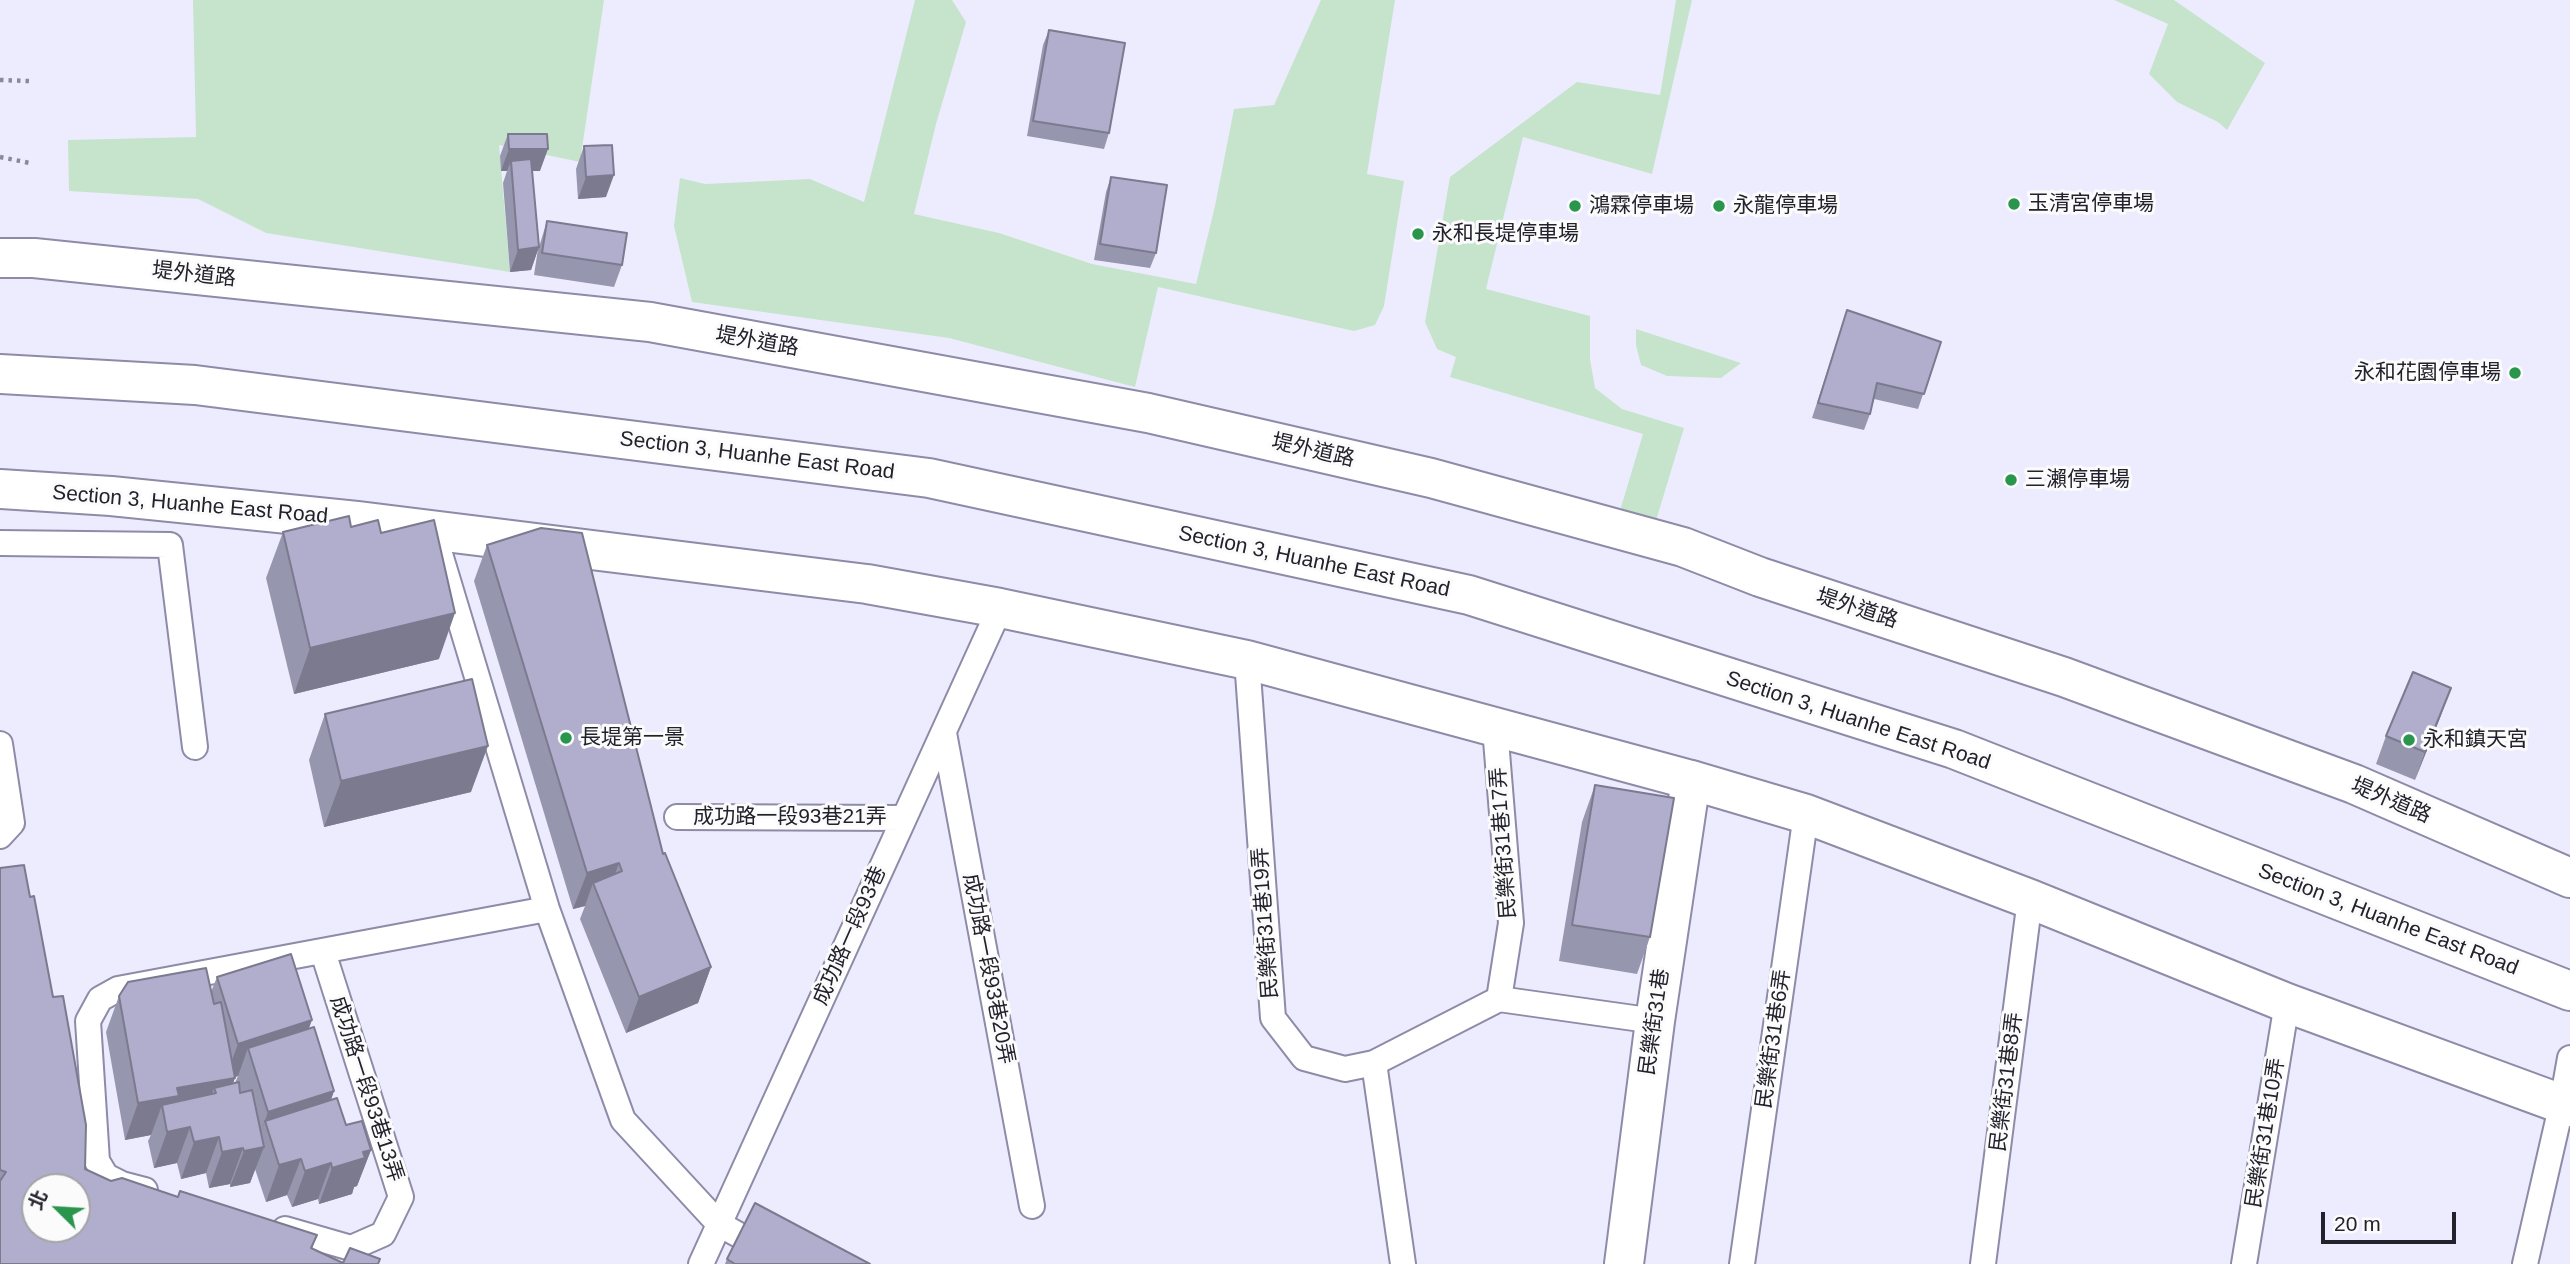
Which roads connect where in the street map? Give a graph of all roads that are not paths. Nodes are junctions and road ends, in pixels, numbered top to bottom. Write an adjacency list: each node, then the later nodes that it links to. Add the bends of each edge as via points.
1 (0, 258): 17 (street, 堤外道路, via 650,322 1148,413 1431,478 1683,547 1760,577 2064,677 2354,784)
2 (0, 374): 21 (street, Section 3, Huanhe East Road, via 195,384 929,478 1469,595 1954,749)
3 (0, 489): 4 (street, Section 3, Huanhe East Road)
4 (433, 530): 6 (street, Section 3, Huanhe East Road, via 867,584); 19 (lane)
5 (0, 543): 11 (lane, via 170,545)
6 (1000, 608): 7 (street, Section 3, Huanhe East Road); 9 (lane, 成功路一段93巷)
7 (1247, 660): 8 (street, Section 3, Huanhe East Road); 26 (lane, 民樂街31巷19弄, via 1273,1018 1304,1058 1345,1069)
8 (1495, 728): 12 (street, Section 3, Huanhe East Road); 22 (lane, 民樂街31巷17弄, via 1511,923)
9 (944, 733): 15 (lane, 成功路一段93巷); 29 (lane, 成功路一段93巷20弄)
10 (0, 744): 16 (lane, via 12,823)
11 (195, 747)
12 (1690, 780): 13 (street, Section 3, Huanhe East Road); 24 (street, 民樂街31巷)
13 (1806, 814): 18 (street, Section 3, Huanhe East Road); 36 (lane, 民樂街31巷6弄)
14 (677, 817): 15 (lane, 成功路一段93巷21弄)
15 (904, 818): 31 (lane, 成功路一段93巷)
16 (0, 836)
17 (2570, 878)
18 (2030, 899): 23 (street, Section 3, Huanhe East Road); 37 (lane, 民樂街31巷8弄)
19 (547, 909): 20 (lane); 31 (lane, via 623,1119)
20 (323, 952): 28 (lane, via 118,989 100,999 88,1021 97,1161 106,1176); 30 (lane, 成功路一段93巷13弄, via 401,1197 383,1234 351,1248)
21 (2570, 991)
22 (1499, 999): 24 (lane); 26 (lane, 民樂街31巷19弄)
23 (2287, 1003): 27 (street, Section 3, Huanhe East Road); 38 (lane, 民樂街31巷10弄)
24 (1655, 1021): 35 (street, 民樂街31巷)
25 (2570, 1058): 27 (lane)
26 (1374, 1063): 34 (lane)
27 (2566, 1105): 39 (lane)
28 (163, 1195)
29 (1032, 1206)
30 (257, 1222)
31 (719, 1224): 32 (lane, 成功路一段93巷); 33 (lane)
32 (701, 1264)
33 (791, 1264)
34 (1403, 1264)
35 (1624, 1264)
36 (1742, 1264)
37 (1983, 1264)
38 (2244, 1264)
39 (2525, 1264)

